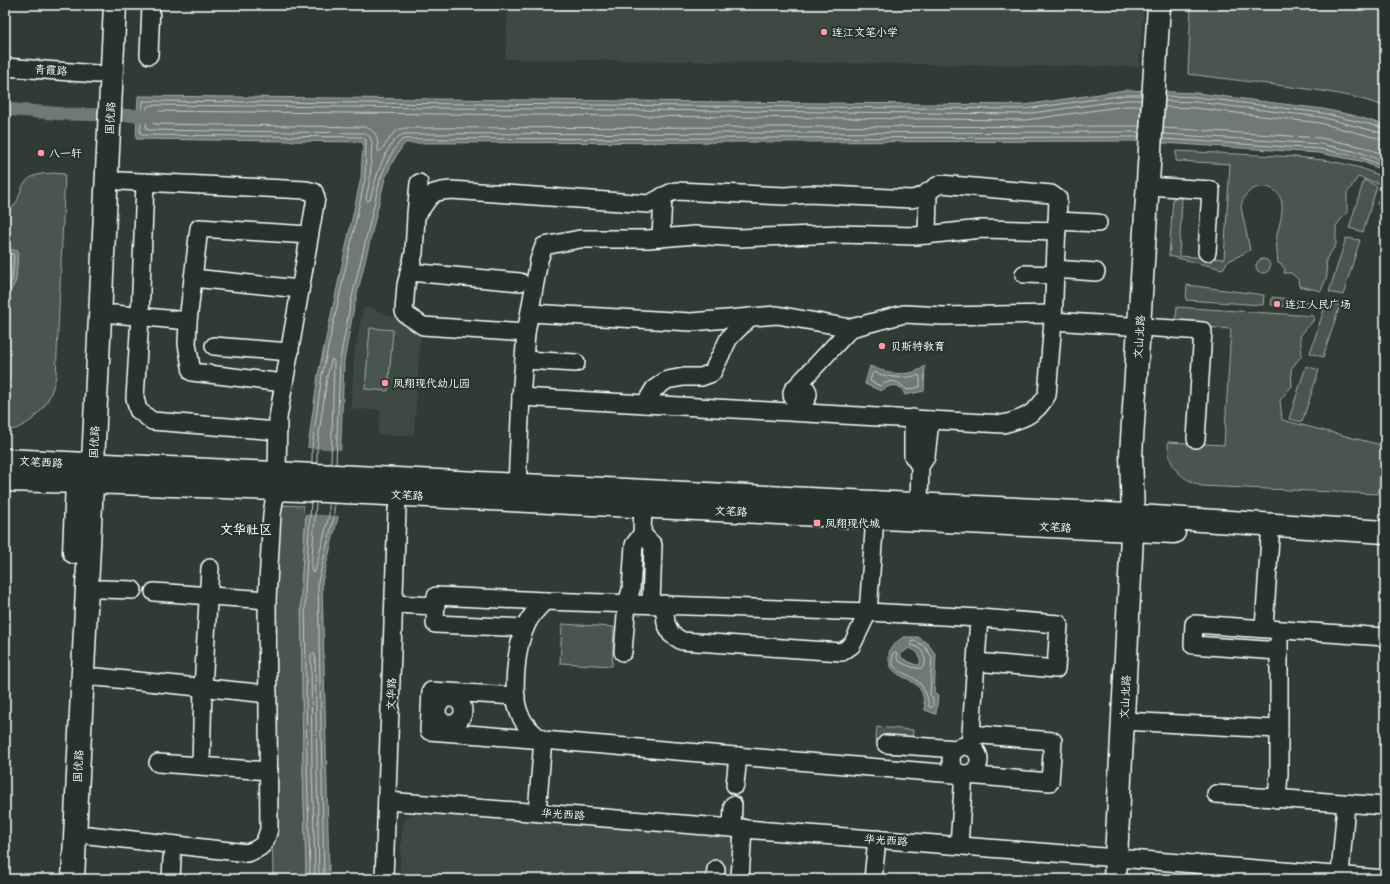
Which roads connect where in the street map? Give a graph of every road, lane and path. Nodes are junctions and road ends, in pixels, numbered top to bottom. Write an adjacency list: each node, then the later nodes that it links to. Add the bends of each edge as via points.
1 (100, 5): 9 (main road, 国优路)
2 (115, 5): 10 (main road, 国优路)
3 (151, 5): 6 (street)
4 (1159, 5): 7 (main road)
5 (1172, 5): 7 (main road)
6 (149, 55)
7 (1162, 65): 14 (main road, 文山北路)
8 (5, 67): 9 (street, 青霞路)
9 (97, 74): 10 (main road, 国优路)
10 (103, 100): 52 (main road, 国优路)
11 (120, 181): 12 (street)
12 (145, 182): 21 (street, via 314,192 316,198); 33 (street)
13 (419, 183): 17 (street)
14 (1154, 186): 23 (street, via 1211,190); 37 (main road, 文山北路)
15 (928, 193): 16 (street, via 920,198 911,199 676,191); 19 (street, via 941,184 1051,194 1058,199); 20 (street)
16 (663, 196): 17 (street, via 649,204 451,190 434,193); 22 (street)
17 (416, 216): 24 (street, via 414,253)
18 (1098, 223): 19 (street)
19 (1057, 226): 20 (street, via 981,229); 25 (street)
20 (928, 235): 22 (street, via 839,234 739,238 695,235)
21 (309, 236): 28 (street, via 199,228); 30 (street)
22 (661, 238): 31 (street, via 580,239 544,246 538,260)
23 (1207, 252)
24 (409, 272): 29 (street); 39 (street, via 404,311 423,326)
25 (1055, 272): 26 (street); 27 (street); 35 (street)
26 (1096, 272)
27 (1024, 274)
28 (193, 278): 30 (street); 36 (street)
29 (520, 282)
30 (300, 290): 41 (street)
31 (530, 313): 34 (street, via 691,322); 39 (street)
32 (114, 314): 33 (street)
33 (140, 317): 36 (street); 49 (street, via 135,398 138,410 145,416 162,423)
34 (750, 317): 38 (street, via 777,315); 47 (street, via 729,338 712,372 701,377 667,380 654,389)
35 (1053, 318): 37 (street); 38 (street, via 904,314); 48 (street, via 1047,395 1032,413 1003,424)
36 (188, 321): 44 (street, via 187,344 192,372)
37 (1145, 327): 50 (street, via 1202,331); 61 (main road, 文山北路, via 1131,455)
38 (851, 328): 46 (street)
39 (526, 332): 42 (street)
40 (214, 346): 41 (street)
41 (290, 352): 44 (street)
42 (524, 360): 43 (street); 45 (street)
43 (576, 362)
44 (284, 383): 49 (street)
45 (521, 397): 47 (street); 55 (street)
46 (798, 401): 47 (street); 48 (street)
47 (645, 404)
48 (922, 419): 57 (street, via 913,456 920,466)
49 (278, 431): 54 (street)
50 (1196, 439)
51 (5, 460): 52 (main road, 文笔西路)
52 (85, 473): 53 (main road, 文笔西路); 54 (main road, 文笔路); 117 (main road, 国优路); 118 (main road, 国优路)
53 (5, 480)
54 (276, 481): 56 (main road, 文笔路); 71 (street)
55 (517, 485): 56 (main road, 文笔路); 57 (main road, 文笔路)
56 (324, 488): 58 (main road, 文笔路, via 453,505)
57 (919, 504): 61 (main road, 文笔路)
58 (643, 506): 60 (main road, 文笔路, via 761,520); 63 (street)
59 (397, 509): 74 (street, 文华路)
60 (875, 518): 61 (main road, 文笔路); 77 (street)
61 (1133, 523): 62 (main road, 文笔路); 64 (main road, 文笔路); 90 (main road, 文山北路)
62 (1385, 532)
63 (642, 534): 73 (street, via 634,545 631,590); 75 (street, via 653,545)
64 (1270, 538): 65 (main road, 文笔路); 80 (street)
65 (1385, 545)
66 (210, 568): 70 (street)
67 (102, 589): 68 (street)
68 (133, 590)
69 (154, 592): 70 (street)
70 (208, 595): 71 (street); 86 (street)
71 (266, 600): 87 (street)
72 (545, 601): 73 (street); 76 (street, via 436,596); 79 (street, via 534,612)
73 (627, 603): 75 (street); 83 (street)
74 (394, 604): 76 (street); 104 (street, 文华路)
75 (657, 604): 77 (street); 77 (street, via 671,634 682,641 842,652 852,645)
76 (436, 606): 79 (street, via 435,624)
77 (868, 612): 78 (street)
78 (978, 618): 84 (street); 84 (street, via 1059,624 1056,669)
79 (525, 628): 89 (street, via 517,653)
80 (1272, 629): 81 (street); 82 (street); 82 (street, via 1194,624 1193,645)
81 (1385, 637)
82 (1278, 651): 92 (street)
83 (624, 652)
84 (976, 662): 94 (street)
85 (97, 677): 86 (street)
86 (203, 688): 87 (street); 98 (street)
87 (268, 694): 99 (street)
88 (451, 695): 89 (street); 91 (street, via 459,702 463,714 458,722); 91 (street, via 431,691 434,711 430,731)
89 (516, 696): 93 (street, via 520,715 533,735)
90 (1123, 721): 92 (street); 113 (main road, 文山北路)
91 (449, 728): 93 (street)
92 (1278, 729): 103 (street)
93 (542, 740): 96 (street); 108 (street)
94 (966, 743): 95 (street); 100 (street, via 952,757 955,770); 100 (street, via 977,752 979,761 976,769); 100 (street, via 1053,741 1050,782)
95 (886, 744)
96 (738, 756): 100 (street); 101 (street)
97 (158, 763): 98 (street)
98 (201, 766): 99 (street)
99 (269, 771): 110 (street, via 269,830 266,840 259,849 247,853)
100 (964, 774): 112 (street)
101 (735, 786)
102 (1216, 794): 103 (street)
103 (1277, 799): 105 (street)
104 (387, 801): 108 (street, 华光西路); 120 (street, 文华路)
105 (1346, 804): 107 (street); 115 (street)
106 (733, 805): 109 (street)
107 (1385, 806)
108 (536, 812): 109 (street, 华光西路)
109 (737, 828): 111 (street, 华光西路); 121 (street)
110 (89, 835)
111 (877, 839): 112 (street, 华光西路); 122 (street)
112 (959, 845): 113 (street, 华光西路)
113 (1116, 857): 115 (street, 华光西路); 123 (main road, 文山北路)
114 (172, 858): 119 (street)
115 (1340, 875): 116 (street, 华光西路)
116 (1361, 878): 124 (street, 华光西路)
117 (59, 879)
118 (73, 879)
119 (171, 879)
120 (384, 879)
121 (740, 879)
122 (873, 879)
123 (1115, 879)
124 (1385, 879)

